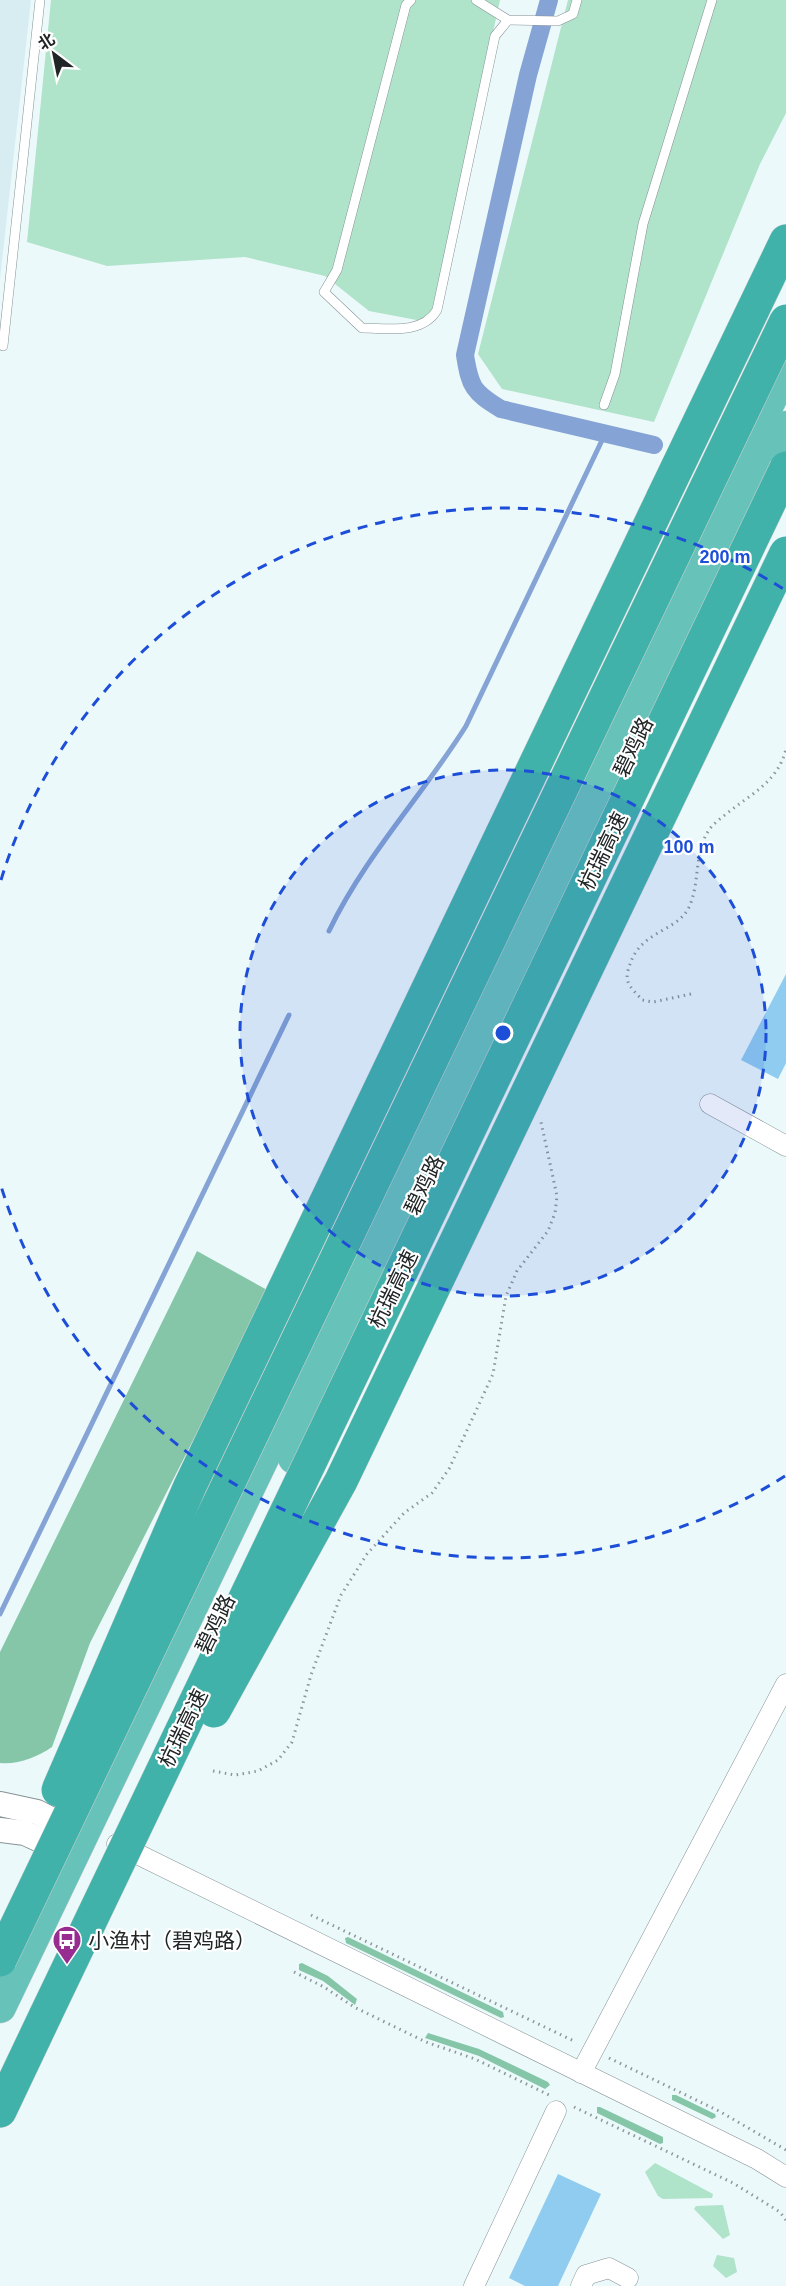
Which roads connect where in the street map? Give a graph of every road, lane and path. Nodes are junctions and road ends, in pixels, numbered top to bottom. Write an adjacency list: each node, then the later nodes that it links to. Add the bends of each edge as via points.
1 (40, 0): 9 (lane)
2 (411, 0): 6 (lane, via 406,5 337,270 324,292 363,328 427,324 437,310 495,36)
3 (476, 0): 6 (lane)
4 (577, 0): 6 (lane, via 573,14 558,21)
5 (712, 0): 11 (lane, via 643,224 615,374)
6 (508, 20)
7 (786, 241): 26 (highway, bridge, via 190,1486)
8 (786, 321): 27 (highway, bridge)
9 (3, 346)
10 (786, 367): 24 (highway, 碧鸡路)
11 (604, 405)
12 (786, 427): 24 (highway, 碧鸡路)
13 (786, 468): 30 (highway, 杭瑞高速, bridge)
14 (786, 554): 30 (highway, bridge, via 341,1481)
15 (786, 749): 16 (path, via 782,765 770,780 710,828 698,860 690,906 675,923 645,940 632,958 628,981 642,1000 653,1002)
16 (691, 994)
17 (710, 1104): 19 (street)
18 (539, 1118): 21 (path, via 557,1196 555,1213 548,1231 518,1271 506,1296 493,1374 449,1469 432,1493 404,1513 367,1554 341,1594 311,1675 292,1742 278,1760 258,1771 235,1775)
19 (786, 1146)
20 (786, 1684): 31 (street)
21 (213, 1771)
22 (0, 1804): 24 (street, via 37,1812)
23 (0, 1830): 24 (street)
24 (89, 1844): 29 (highway, 碧鸡路); 32 (street); 33 (highway, 碧鸡路)
25 (311, 1916): 31 (path)
26 (0, 1923)
27 (0, 1960)
28 (294, 1972): 34 (path, via 324,1986 354,2007 426,2042 475,2059)
29 (0, 2007)
30 (46, 2014): 35 (highway, 杭瑞高速)
31 (593, 2050): 32 (street); 36 (path, via 719,2111)
32 (581, 2073): 37 (street)
33 (0, 2074)
34 (559, 2104): 38 (path, via 733,2183 780,2212); 40 (street)
35 (0, 2111)
36 (786, 2150)
37 (786, 2178)
38 (786, 2220)
39 (628, 2278): 41 (street, via 609,2268 586,2276)
40 (474, 2286)
41 (581, 2286)

